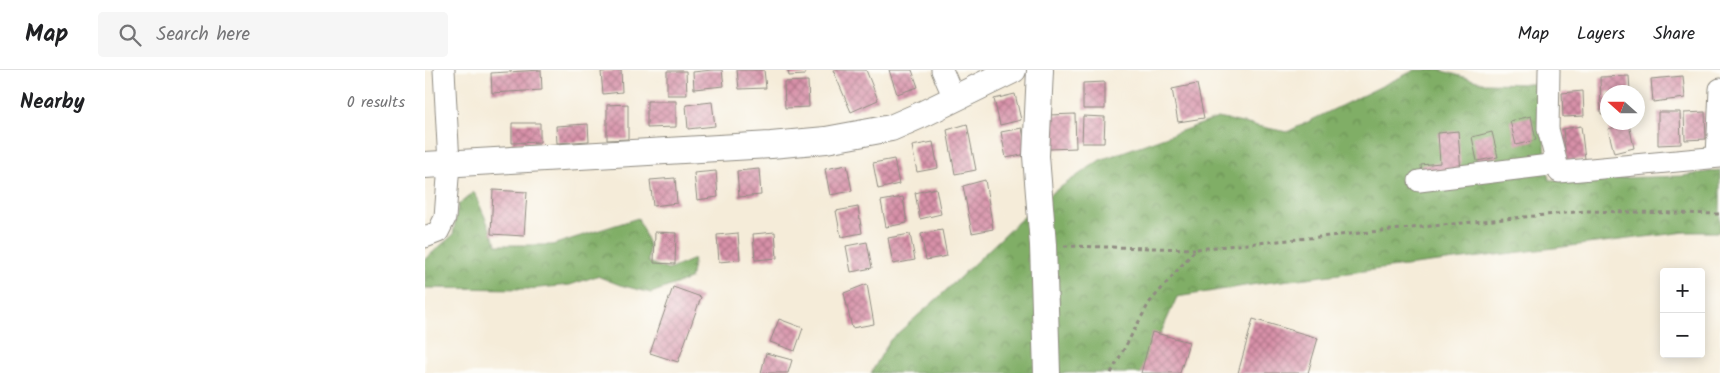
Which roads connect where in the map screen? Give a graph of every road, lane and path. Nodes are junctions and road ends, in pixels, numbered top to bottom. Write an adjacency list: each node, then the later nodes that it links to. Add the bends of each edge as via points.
1 (444, 70): 10 (street)
2 (942, 70): 7 (street)
3 (1013, 70): 7 (street)
4 (1040, 70): 14 (street, via 1036,156)
5 (1549, 70): 9 (street, via 1548,129)
6 (1720, 89): 8 (street)
7 (954, 98): 10 (street, via 891,128 826,140)
8 (1718, 157): 9 (street, via 1559,172)
9 (1557, 164): 11 (street)
10 (437, 165): 13 (street, via 445,218 438,232)
11 (1419, 181)
12 (1720, 214): 15 (path, via 1586,211)
13 (425, 237)
14 (1043, 245): 15 (path); 16 (street)
15 (1196, 249): 17 (path, via 1149,303)
16 (1047, 373)
17 (1111, 373)

